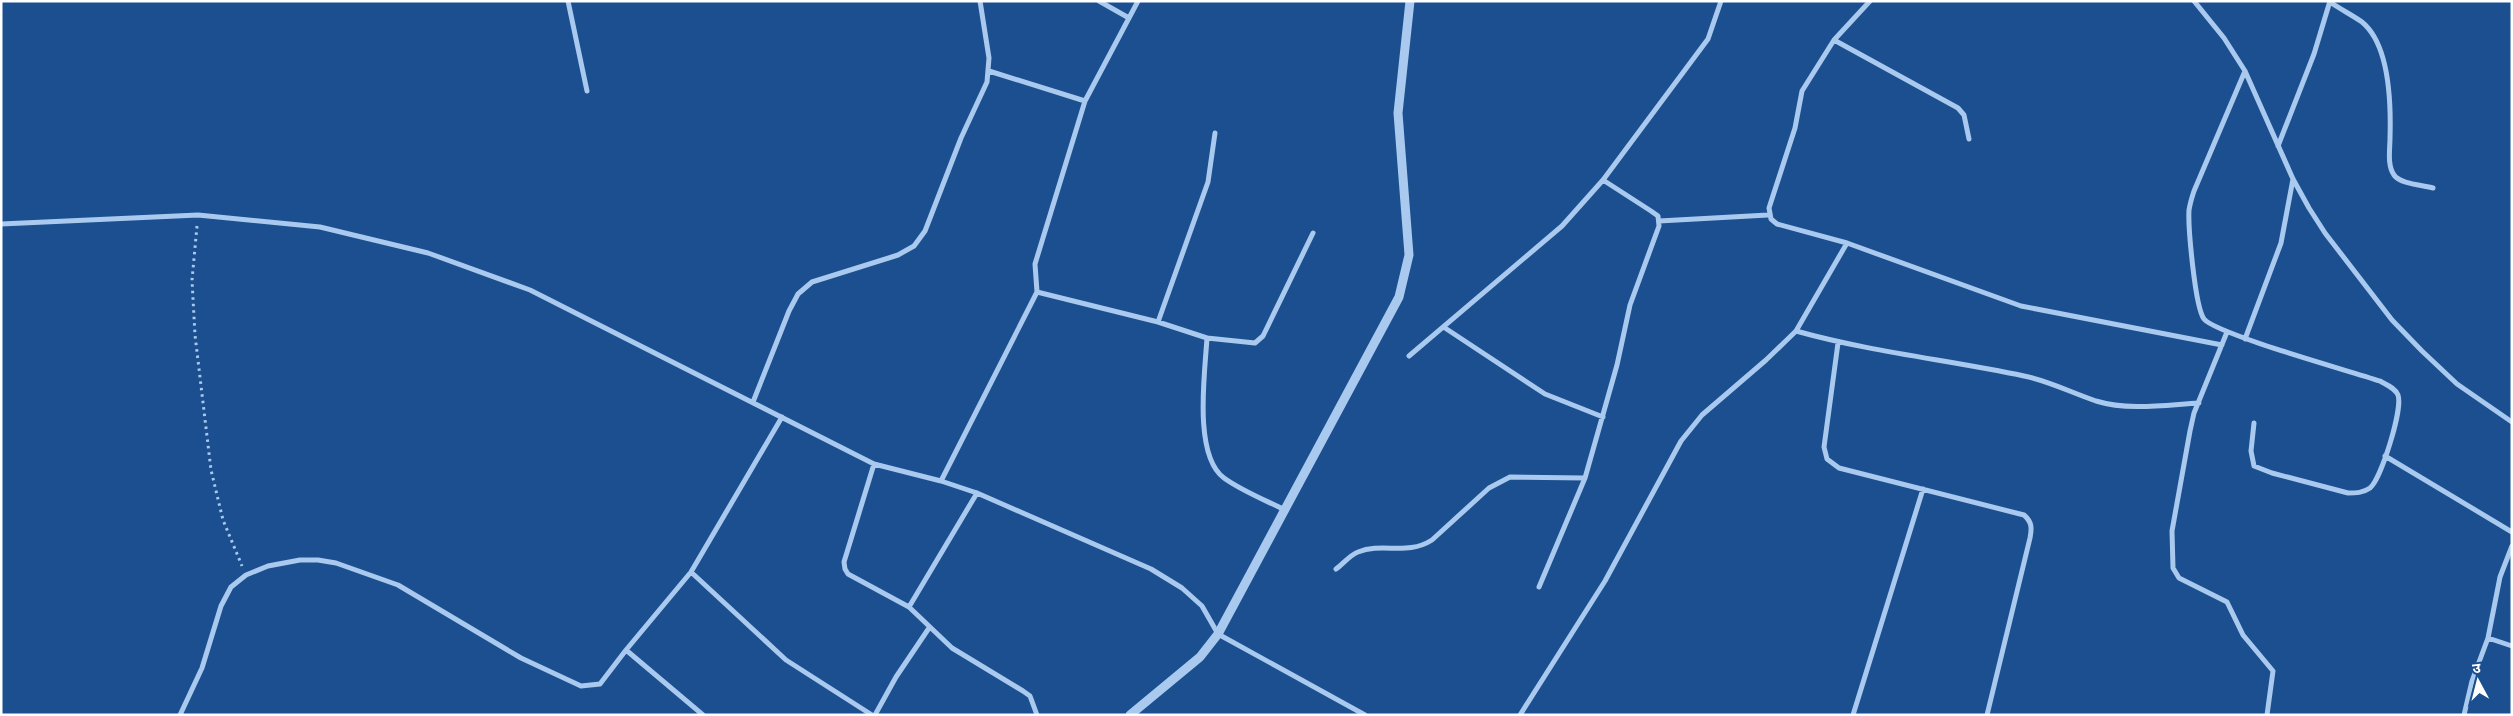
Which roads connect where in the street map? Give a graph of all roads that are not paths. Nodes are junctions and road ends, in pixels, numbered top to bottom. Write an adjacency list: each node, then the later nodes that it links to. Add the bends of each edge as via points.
1 (568, 1): 14 (street)
2 (980, 1): 12 (street)
3 (1100, 1): 10 (street)
4 (1138, 1): 10 (street)
5 (1410, 1): 49 (street, via 1398,112 1410,255 1400,297)
6 (1721, 1): 20 (street, via 1708,39)
7 (1870, 1): 11 (street)
8 (2194, 1): 13 (street)
9 (2330, 2): 18 (street, via 2314,54); 21 (street, via 2363,23 2379,46 2385,67 2390,159 2394,175 2398,179)
10 (1128, 18): 15 (street)
11 (1834, 40): 17 (street, via 1958,108 1964,115); 22 (street, via 1802,91 1795,128)
12 (989, 71): 15 (street); 37 (street, via 985,88 961,138 925,231 914,246 898,255 812,282 798,294)
13 (2245, 71): 18 (street); 31 (street, via 2189,210 2200,311 2211,325)
14 (588, 90)
15 (1085, 101): 27 (street, via 1035,264)
16 (1215, 133): 28 (street, via 1208,182)
17 (1969, 139)
18 (2278, 146): 19 (street)
19 (2293, 179): 33 (street, via 2281,243); 41 (street, via 2326,233 2392,320 2457,384)
20 (1603, 180): 23 (street, via 1652,211); 29 (street, via 1562,226)
21 (2433, 188)
22 (1768, 215): 23 (street); 26 (street, via 1777,224)
23 (1660, 221): 40 (street, via 1630,305)
24 (1, 224): 37 (street, via 198,215 320,227 428,253 530,290)
25 (1313, 233): 32 (street, via 1264,336 1255,343)
26 (1847, 244): 30 (street); 35 (street, via 2021,306)
27 (1037, 292): 28 (street); 46 (street)
28 (1158, 322): 32 (street)
29 (1445, 328): 36 (street); 40 (street, via 1545,394)
30 (1796, 331): 34 (street); 68 (street, via 1702,415 1686,434 1605,580)
31 (2227, 332): 33 (street); 35 (street)
32 (1207, 338): 49 (street, via 1202,417 1214,466 1223,477)
33 (2245, 339): 43 (street, via 2380,381 2394,390 2398,396 2398,411)
34 (1838, 343): 38 (street, via 2025,376 2120,406); 47 (street, via 1824,447 1827,459 1839,468)
35 (2222, 345): 38 (street)
36 (1409, 356)
37 (753, 402): 39 (street)
38 (2199, 403): 71 (street, via 2190,431 2172,531 2173,568 2179,578 2227,602 2243,635 2273,671)
39 (782, 417): 44 (street); 54 (street)
40 (1602, 417): 45 (street)
41 (2512, 422)
42 (2254, 423): 43 (street, via 2251,451 2254,466 2272,474 2359,493 2369,489 2380,473)
43 (2385, 456): 50 (street)
44 (874, 464): 46 (street); 56 (street, via 844,569)
45 (1585, 478): 53 (street, via 1510,478 1489,488 1422,546 1364,550 1355,553); 55 (street)
46 (941, 481): 48 (street)
47 (1923, 489): 69 (street); 70 (street, via 2024,515 2030,520 2030,538)
48 (977, 493): 56 (street); 58 (street, via 1151,569 1182,588 1202,606)
49 (1285, 510): 58 (street)
50 (2512, 532)
51 (2512, 546): 52 (street)
52 (2510, 557): 59 (street, via 2500,577)
53 (1336, 569)
54 (692, 572): 61 (street); 64 (street, via 786,660)
55 (1539, 587)
56 (909, 607): 57 (street)
57 (929, 628): 64 (street); 65 (street, via 952,648 1030,696)
58 (1218, 634): 66 (street, via 1200,657); 67 (street)
59 (2488, 638): 60 (street); 72 (street, via 2472,680)
60 (2512, 646)
61 (626, 650): 62 (street, via 600,684 581,686 521,658 398,585 336,563 300,560 268,566 246,575 231,587 202,668); 63 (street)
62 (180, 715)
63 (703, 715)
64 (874, 715)
65 (1037, 715)
66 (1130, 715)
67 (1365, 715)
68 (1520, 715)
69 (1853, 715)
70 (1987, 715)
71 (2267, 715)
72 (2464, 715)

